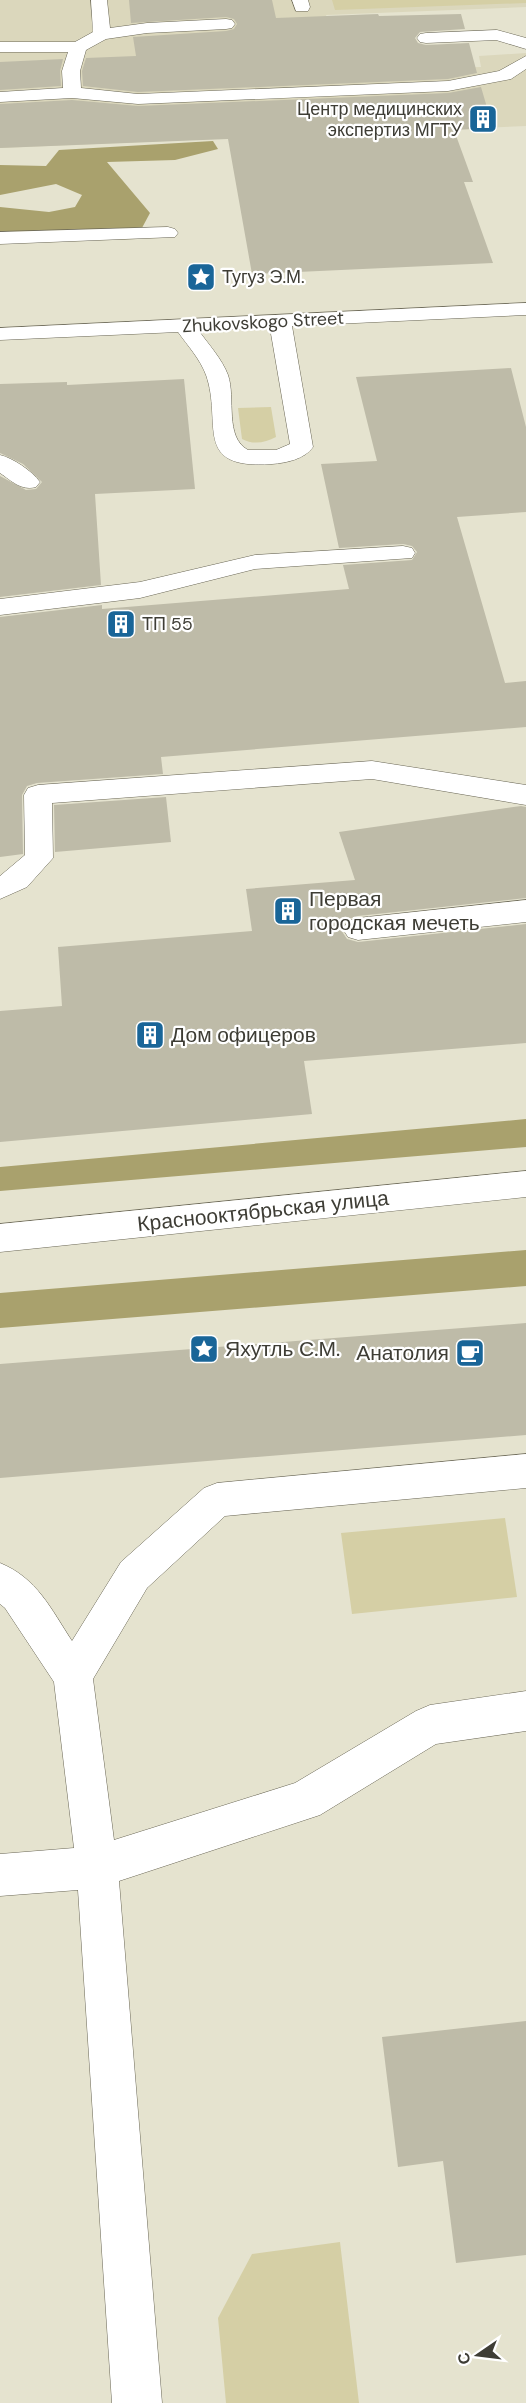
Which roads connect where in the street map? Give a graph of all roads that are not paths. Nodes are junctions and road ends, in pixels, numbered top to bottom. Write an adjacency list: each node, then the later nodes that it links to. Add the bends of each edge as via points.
1 (99, 0): 3 (street)
2 (226, 24): 3 (street)
3 (102, 34): 7 (street)
4 (426, 38): 5 (street, via 497,35)
5 (526, 44)
6 (0, 47): 7 (street)
7 (78, 47): 9 (street, via 71,71)
8 (526, 61): 9 (street, via 505,75 447,86 138,99)
9 (72, 93): 10 (street)
10 (0, 97)
11 (168, 233): 12 (street)
12 (0, 238)
13 (526, 309): 14 (street, Zhukovskogo Street)
14 (280, 321): 15 (street, Zhukovskogo Street); 15 (street, via 302,447 286,457 250,459 232,453 225,443 217,377)
15 (184, 326): 16 (street, Zhukovskogo Street)
16 (0, 334)
17 (0, 462): 18 (street)
18 (28, 482)
19 (403, 553): 20 (street, via 255,562 140,590)
20 (0, 607)
21 (526, 795): 22 (street, via 372,770 38,795 39,858 17,880)
22 (0, 889)
23 (526, 911): 24 (street)
24 (358, 929)
25 (526, 1184): 26 (street, Краснооктябрьская улица)
26 (0, 1238)
27 (526, 1471): 29 (street, via 217,1500 134,1575)
28 (0, 1581): 29 (street, via 19,1595)
29 (73, 1676): 31 (street)
30 (526, 1711): 31 (street, via 430,1725 305,1800)
31 (97, 1867): 32 (street); 33 (street)
32 (0, 1875)
33 (137, 2403)

